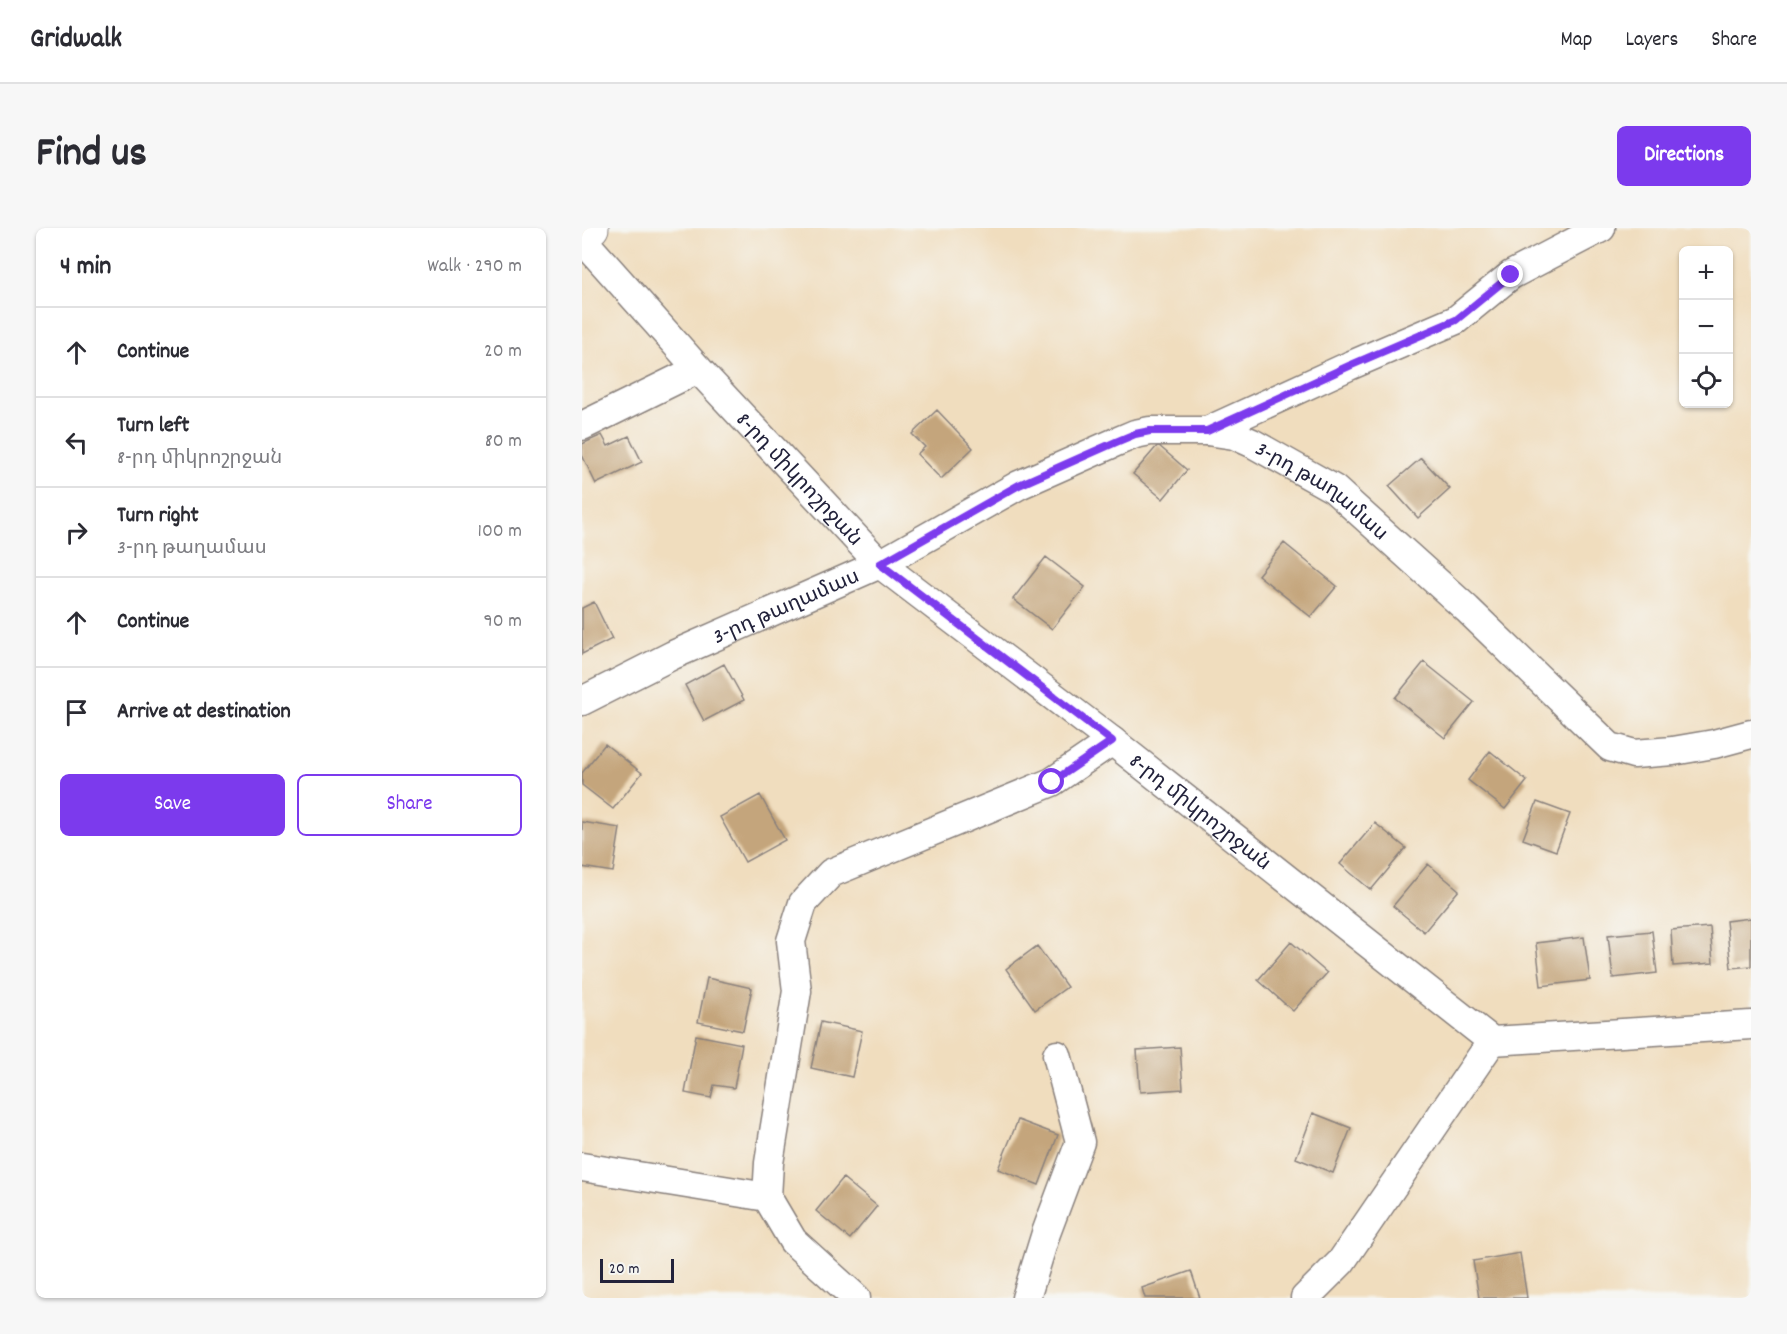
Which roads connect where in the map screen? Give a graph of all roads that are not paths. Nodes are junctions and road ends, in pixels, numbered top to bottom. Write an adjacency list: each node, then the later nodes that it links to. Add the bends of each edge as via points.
1 (592, 228): 3 (main road)
2 (1601, 228): 7 (street, via 1511,275 1456,320)
3 (582, 233)
4 (582, 239): 5 (street, 8-րդ միկրոշրջան)
5 (698, 369): 6 (street); 8 (street, 8-րդ միկրոշրջան)
6 (582, 426)
7 (1207, 431): 8 (street, 3-րդ թաղամաս, via 1135,434 1019,485); 10 (street, 3-րդ թաղամաս, via 1234,435 1252,443 1334,489 1467,609 1610,747 1634,754 1673,751)
8 (880, 564): 9 (street, 3-րդ թաղամաս, via 673,655); 11 (street, 8-րդ միկրոշրջան)
9 (582, 701)
10 (1751, 734)
11 (1112, 741): 13 (street, 8-րդ միկրոշրջան); 16 (street, via 1052,782 831,873 803,903 791,941 797,991)
12 (1751, 1025): 13 (street)
13 (1492, 1041): 19 (street, via 1341,1262)
14 (1057, 1055): 18 (street, via 1080,1142)
15 (582, 1167): 16 (street)
16 (767, 1197): 17 (street, via 793,1241)
17 (856, 1298)
18 (1026, 1298)
19 (1305, 1298)

